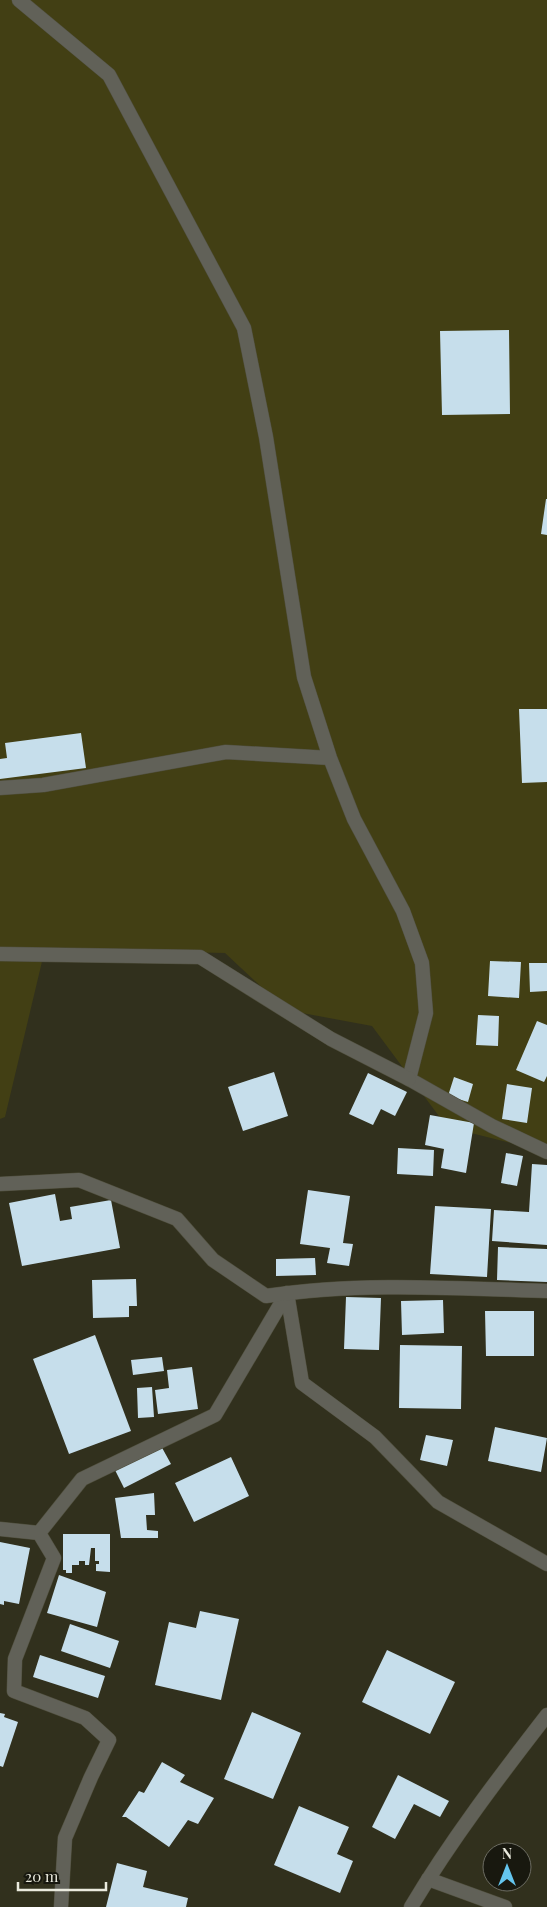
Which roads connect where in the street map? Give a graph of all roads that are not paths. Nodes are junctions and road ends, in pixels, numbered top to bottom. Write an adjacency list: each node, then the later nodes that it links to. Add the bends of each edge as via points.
1 (19, 0): 2 (street, via 109,75 244,328 266,437 304,677)
2 (330, 758): 3 (street, via 226,752 44,785); 5 (street, via 354,819 403,911 422,964 426,1013)
3 (0, 788)
4 (0, 954): 5 (street, via 200,957 331,1039)
5 (409, 1079): 6 (street, via 492,1126)
6 (547, 1152)
7 (0, 1184): 9 (street, via 79,1180 177,1219 213,1260 266,1296)
8 (547, 1291): 9 (street, via 385,1287)
9 (287, 1293): 11 (street, via 215,1415 82,1480); 12 (street, via 302,1382 375,1437 438,1502)
10 (0, 1530): 11 (street)
11 (39, 1533): 15 (street, via 54,1558 14,1659 14,1691 85,1718 109,1740 65,1838)
12 (547, 1564)
13 (547, 1715): 14 (street)
14 (428, 1879): 16 (street); 17 (street)
15 (62, 1907)
16 (411, 1907)
17 (504, 1907)

